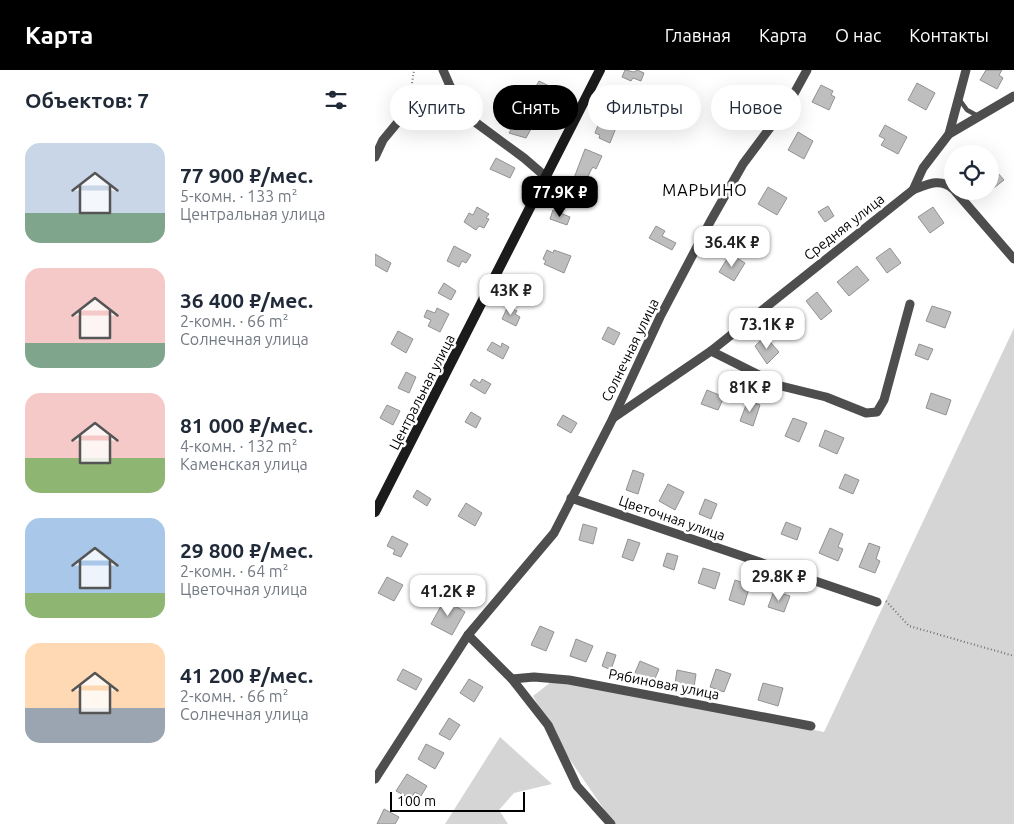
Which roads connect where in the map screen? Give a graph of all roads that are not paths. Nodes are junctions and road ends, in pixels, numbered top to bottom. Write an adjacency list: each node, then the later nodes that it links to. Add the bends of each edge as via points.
1 (443, 70): 5 (street)
2 (601, 70): 13 (main road, Центральная улица)
3 (807, 70): 20 (street, Солнечная улица, via 790,101 743,164 710,222 660,317)
4 (966, 70): 7 (street, Средняя улица)
5 (450, 85)
6 (1014, 96): 8 (street)
7 (959, 99): 8 (lane, via 967,110); 11 (street, Средняя улица)
8 (978, 116): 11 (street)
9 (483, 128): 13 (street)
10 (391, 130): 12 (street)
11 (949, 134): 15 (street, Средняя улица, via 923,168)
12 (375, 157)
13 (546, 177): 22 (main road, Центральная улица)
14 (944, 184): 15 (street, via 935,182)
15 (913, 190): 19 (street, Средняя улица)
16 (963, 200): 17 (street)
17 (1014, 259)
18 (910, 304): 19 (street, via 884,400 877,412 866,413 826,397 781,386)
19 (711, 351): 20 (street, Средняя улица)
20 (613, 418): 21 (street, Солнечная улица)
21 (571, 498): 23 (street, Цветочная улица); 24 (street, Солнечная улица, via 554,534)
22 (375, 512)
23 (879, 599)
24 (468, 635): 25 (street); 27 (street, Солнечная улица)
25 (512, 678): 26 (street, Рябиновая улица, via 569,680); 28 (street, via 548,725 577,786)
26 (811, 726)
27 (375, 779)
28 (611, 824)

